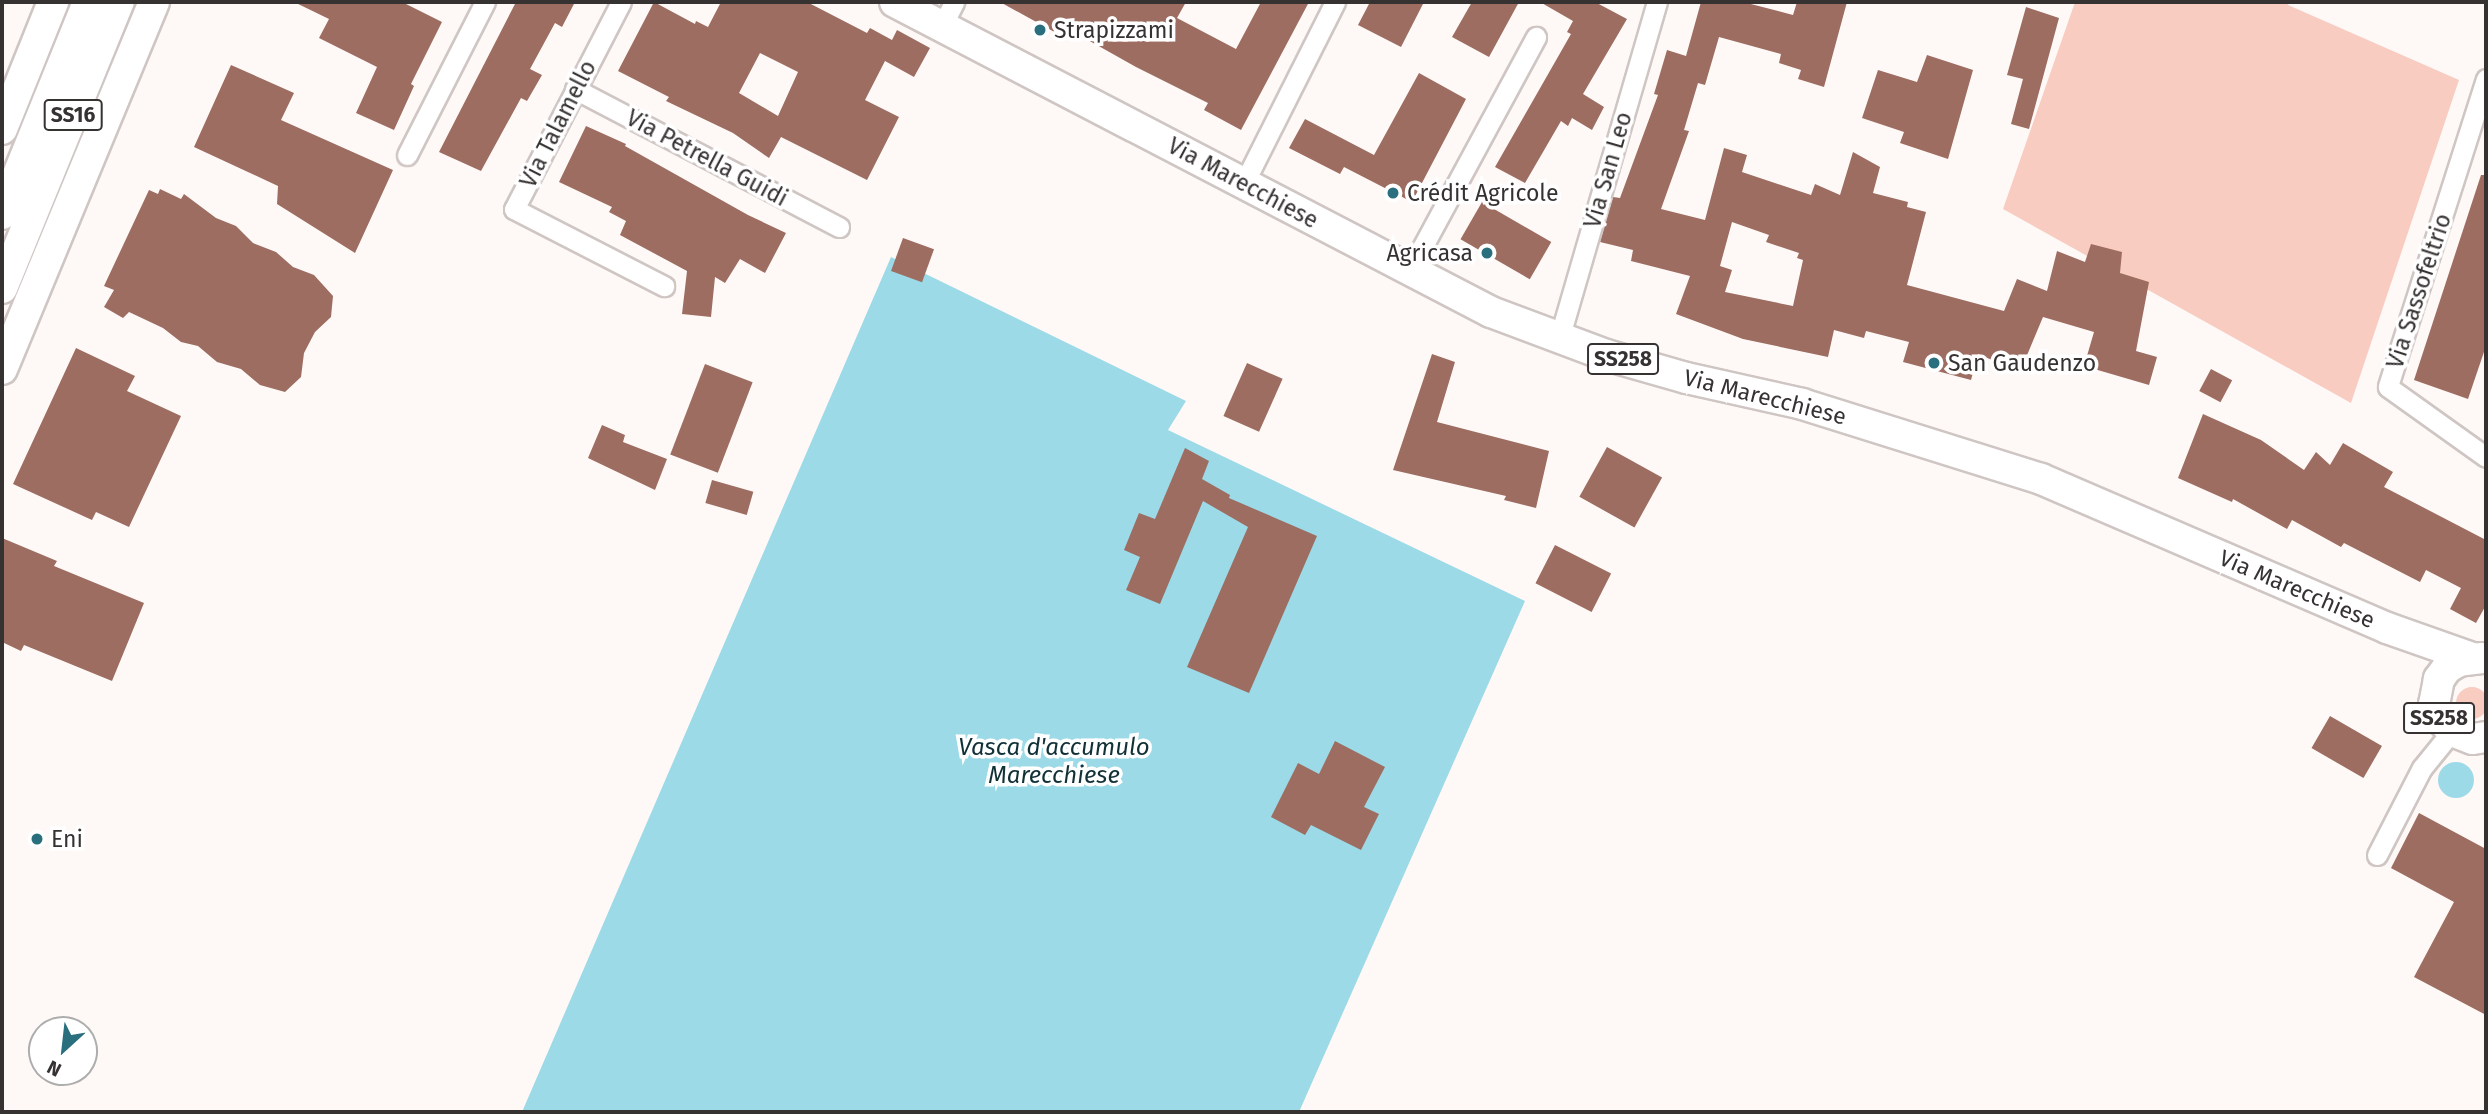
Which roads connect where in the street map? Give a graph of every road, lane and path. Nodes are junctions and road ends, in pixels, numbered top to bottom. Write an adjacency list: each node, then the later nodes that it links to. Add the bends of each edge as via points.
1 (53, 2): 16 (main road)
2 (88, 2): 19 (main road, SS16)
3 (119, 2): 19 (main road, SS16)
4 (154, 2): 13 (main road)
5 (160, 2): 13 (main road)
6 (485, 2): 17 (street)
7 (621, 2): 15 (street, Via Talamello)
8 (895, 2): 11 (main road, Via Marecchiese / SS258)
9 (1335, 2): 18 (street)
10 (1657, 2): 24 (street, Via San Leo)
11 (948, 13): 18 (main road, Via Marecchiese / SS258)
12 (1536, 37): 21 (street)
13 (125, 69): 25 (main road)
14 (2486, 79): 26 (street, Via Sassofeltrio, via 2388,387)
15 (575, 89): 20 (street, Via Petrella Guidi); 22 (street, Via Talamello, via 514,209)
16 (2, 129)
17 (407, 155)
18 (1244, 184): 21 (main road, Via Marecchiese / SS258)
19 (10, 218): 23 (main road, SS16)
20 (839, 227)
21 (1410, 270): 24 (main road, Via Marecchiese / SS258, via 1491,312)
22 (664, 286)
23 (2, 288)
24 (1559, 339): 27 (main road, Via Marecchiese / SS258, via 1686,378 1802,404 2041,479)
25 (2, 369)
26 (2486, 457)
27 (2387, 628): 28 (main road, Via Marecchiese / SS258); 29 (main road, Via Marecchiese / SS258, via 2425,672)
28 (2479, 659): 29 (main road, Via Marecchiese / SS258, via 2447,668)
29 (2434, 692): 30 (main road, Via Marecchiese / SS258, via 2437,715)
30 (2452, 732): 31 (main road, SS258); 32 (street, via 2422,768)
31 (2486, 737)
32 (2377, 855)

